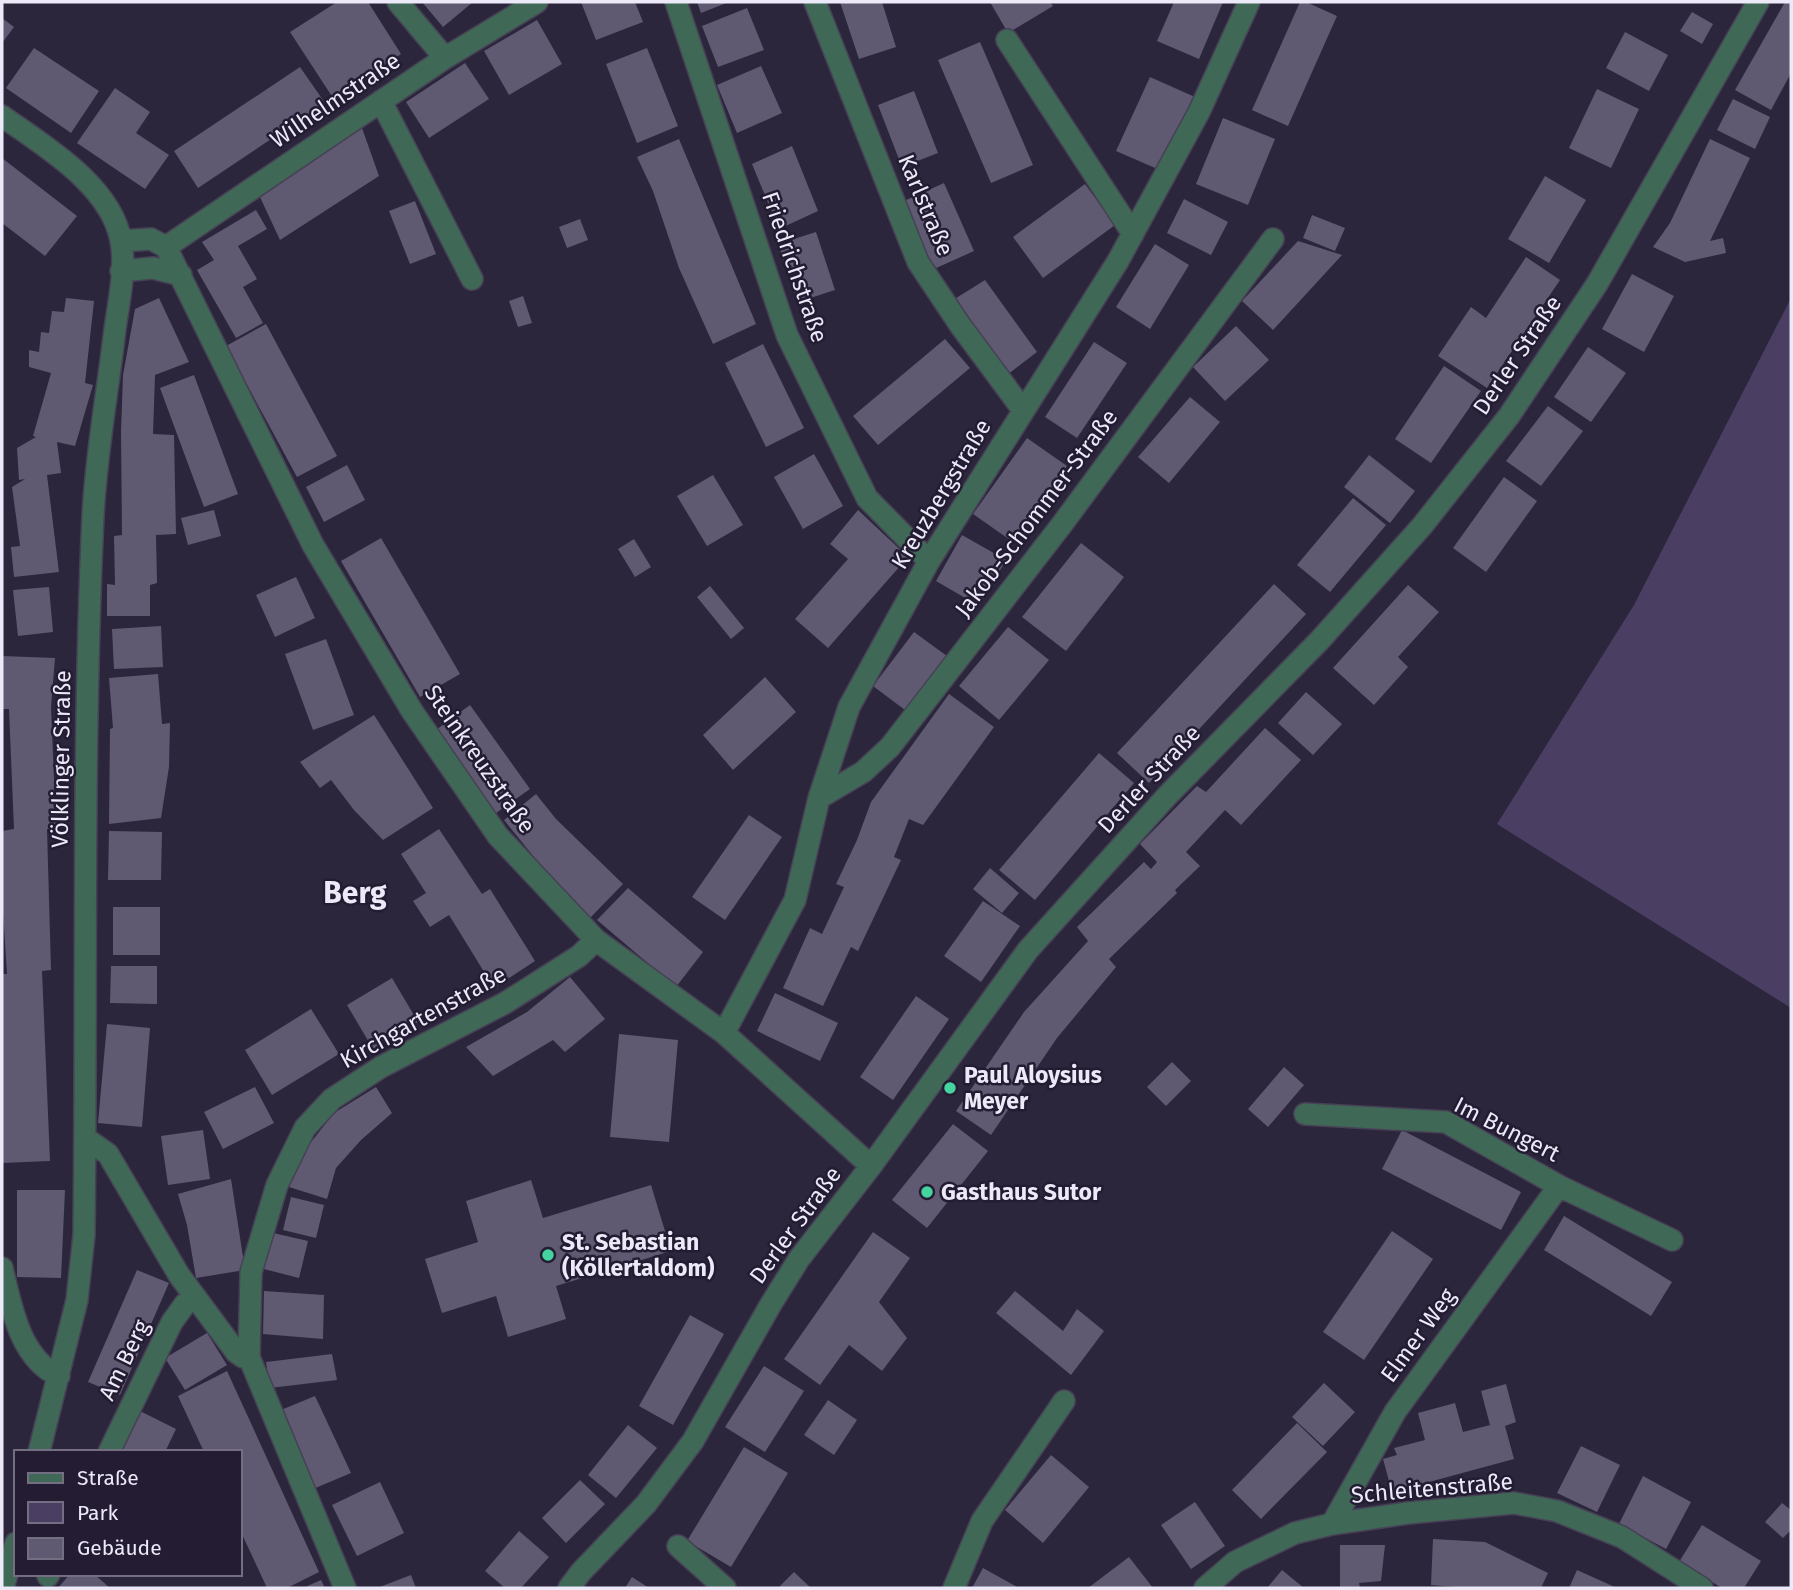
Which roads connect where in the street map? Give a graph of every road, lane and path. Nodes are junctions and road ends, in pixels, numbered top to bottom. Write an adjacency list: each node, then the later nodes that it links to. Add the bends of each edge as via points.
1 (398, 2): 8 (street)
2 (537, 2): 8 (street, Wilhelmstraße)
3 (676, 2): 19 (street, Friedrichstraße, via 787,335 867,498)
4 (815, 2): 18 (street, Karlstraße, via 918,262)
5 (1249, 2): 11 (street, Kreuzbergstraße, via 1199,112)
6 (1758, 2): 25 (street, Derler Straße, via 1597,284 1509,416 1423,526 1028,950)
7 (1007, 40): 11 (street)
8 (445, 58): 9 (street, Wilhelmstraße)
9 (381, 101): 14 (street, Wilhelmstraße); 17 (street)
10 (2, 116): 13 (street, Völklinger Straße, via 56,154 100,195)
11 (1133, 234): 18 (street, Kreuzbergstraße)
12 (1273, 239): 20 (street, Jakob-Schommer-Straße, via 890,747 863,772)
13 (121, 241): 14 (street, via 150,239); 15 (street, Völklinger Straße)
14 (166, 247): 16 (street, Steinkreuzstraße)
15 (121, 271): 16 (street, via 153,268); 24 (street, Völklinger Straße, via 93,512 86,749)
16 (181, 275): 21 (street, Steinkreuzstraße, via 313,545 412,711 498,836)
17 (472, 279)
18 (1023, 410): 19 (street, Kreuzbergstraße)
19 (929, 561): 20 (street, Kreuzbergstraße, via 849,707)
20 (818, 798): 22 (street, Kreuzbergstraße, via 794,900)
21 (596, 940): 22 (street, Steinkreuzstraße); 30 (street, Kirchgartenstraße, via 505,1003 381,1067 332,1099 305,1128 277,1185 251,1272)
22 (724, 1033): 25 (street, Steinkreuzstraße)
23 (1305, 1114): 26 (street, Im Bungert, via 1446,1122)
24 (85, 1142): 29 (street, Kirchgartenstraße, via 108,1154); 31 (street, Völklinger Straße, via 78,1300)
25 (871, 1166): 40 (street, Derler Straße, via 799,1259 693,1441 646,1504)
26 (1559, 1185): 27 (street, Im Bungert); 35 (street, Elmer Weg, via 1395,1412)
27 (1672, 1240)
28 (2, 1268): 31 (street, via 34,1360)
29 (195, 1297): 30 (street, Kirchgartenstraße, via 236,1352); 34 (street, Am Berg, via 172,1322)
30 (249, 1357): 39 (street, Kirchgartenstraße)
31 (59, 1376): 33 (street, Völklinger Straße)
32 (1064, 1401): 42 (street, via 982,1521)
33 (40, 1450)
34 (110, 1450)
35 (1332, 1524): 43 (street, Schleitenstraße, via 1295,1533 1236,1562); 44 (street, Schleitenstraße, via 1514,1503 1557,1511 1622,1537)
36 (678, 1546): 41 (street)
37 (14, 1550): 38 (street)
38 (3, 1588)
39 (345, 1588)
40 (569, 1588)
41 (725, 1588)
42 (954, 1588)
43 (1205, 1588)
44 (1702, 1588)

